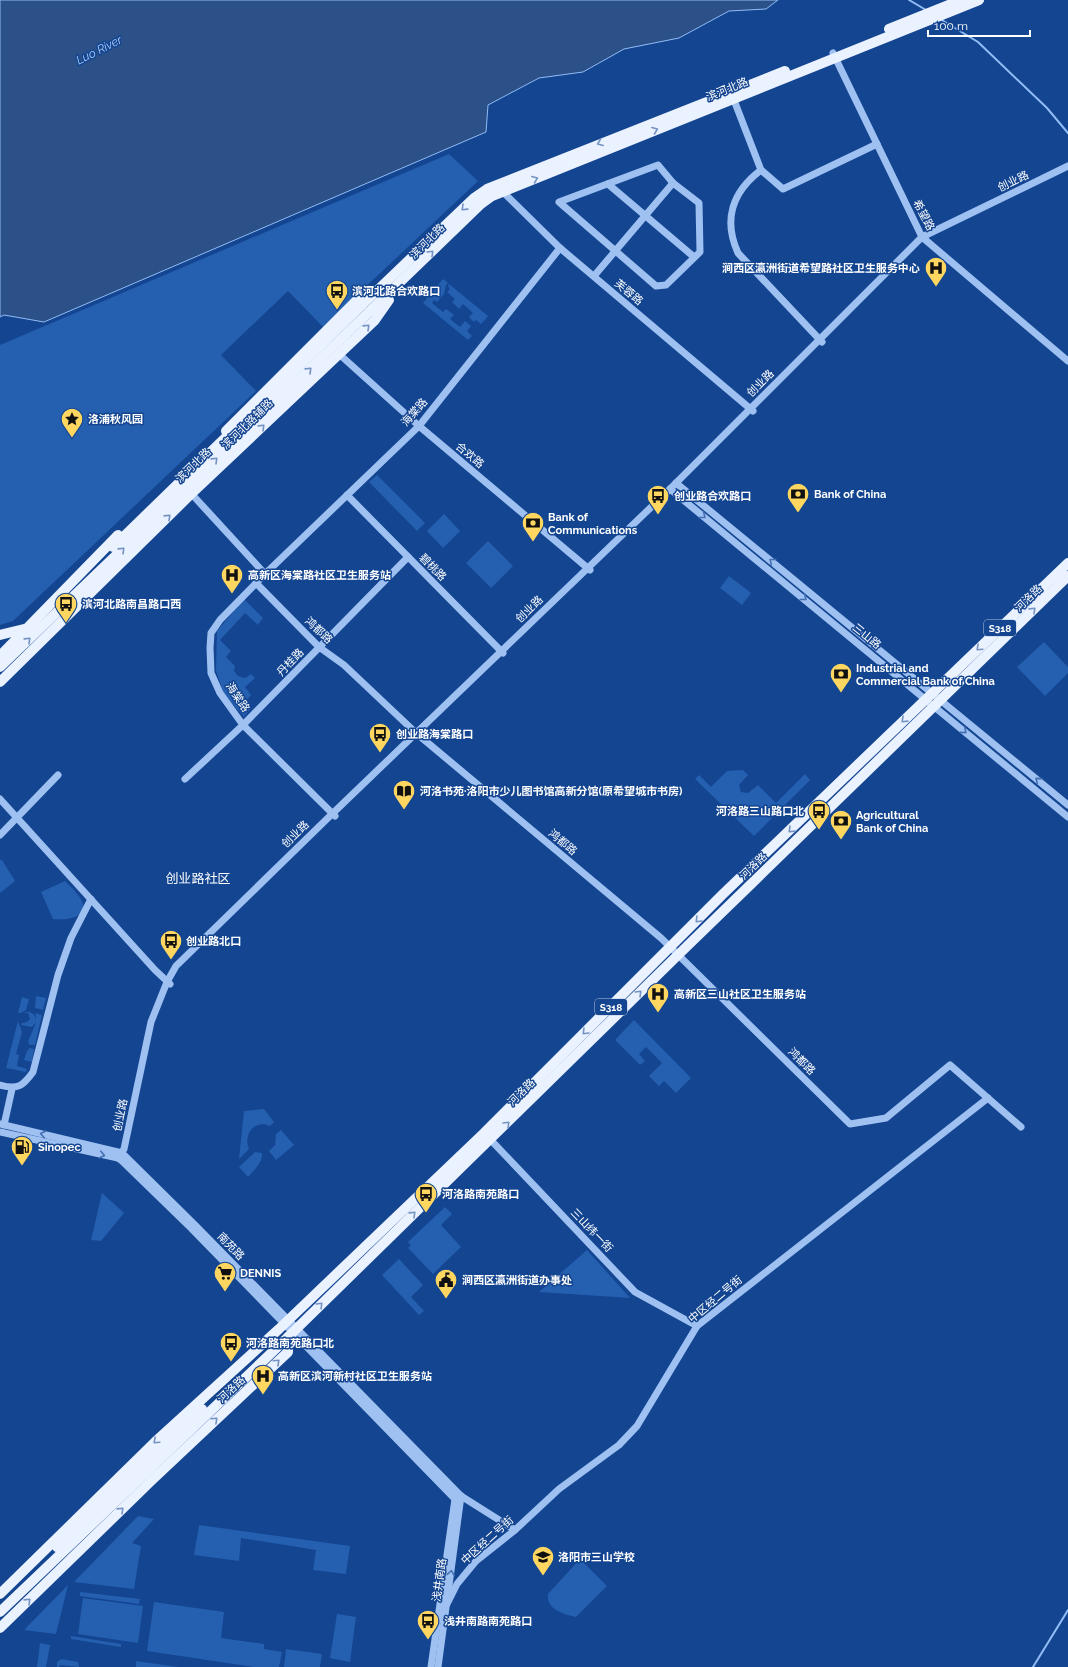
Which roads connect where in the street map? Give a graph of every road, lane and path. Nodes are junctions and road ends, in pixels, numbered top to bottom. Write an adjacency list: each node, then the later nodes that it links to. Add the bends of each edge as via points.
1 (961, 0): 3 (main road, 滨河北路, via 909,20)
2 (980, 0): 3 (main road, 滨河北路)
3 (834, 55): 4 (main road, 滨河北路); 5 (street, 希望路)
4 (732, 95): 7 (street); 11 (main road, 滨河北路)
5 (877, 144): 7 (street, via 783,189); 13 (street, 希望路)
6 (1068, 166): 8 (street, 创业路)
7 (761, 170): 20 (street, via 751,177 740,191 733,206 730,224 733,241 738,253)
8 (1063, 172): 13 (street, 创业路)
9 (673, 183): 10 (street, via 658,165); 12 (street); 16 (street, via 699,203 700,252)
10 (608, 184): 12 (street); 15 (street, via 559,202)
11 (499, 188): 14 (street, 芙蓉路); 18 (main road, 滨河北路, via 474,198)
12 (645, 216): 15 (street); 16 (street)
13 (924, 239): 20 (street, 创业路); 22 (street, 希望路)
14 (560, 248): 17 (street, 芙蓉路); 24 (street, 海棠路)
15 (616, 250): 16 (street, via 656,286 666,285); 17 (street)
16 (694, 257)
17 (594, 276): 23 (street, 芙蓉路)
18 (399, 277): 19 (main road, 滨河北路); 21 (main road, 滨河北路辅路, one-way to 18, via 375,320); 25 (main road, 滨河北路辅路, via 358,299)
19 (366, 309): 40 (main road, 滨河北路, bridge); 41 (main road, 滨河北路, one-way to 19, bridge)
20 (821, 341): 23 (street, 创业路)
21 (339, 354): 24 (street, 合欢路); 28 (main road, 滨河北路辅路, one-way to 21)
22 (1068, 361)
23 (752, 410): 26 (street, 创业路)
24 (419, 426): 29 (street, 海棠路); 32 (street, 合欢路)
25 (177, 479): 28 (street); 36 (main road, 滨河北路辅路)
26 (677, 484): 27 (street, 创业路); 43 (street, 三山路, one-way to 26)
27 (671, 490): 32 (street, 创业路); 43 (street, 三山路, one-way to 43)
28 (192, 494): 33 (street); 42 (main road, 滨河北路辅路, one-way to 28)
29 (347, 495): 30 (street, 碧桃路); 33 (street, 海棠路)
30 (408, 557): 38 (street, 丹桂路); 39 (street, 碧桃路)
31 (1068, 563): 43 (main road, 河洛路 / S318, one-way to 43)
32 (589, 569): 39 (street, 创业路)
33 (265, 574): 35 (street, 海棠路)
34 (1068, 576): 44 (main road, 河洛路 / S318, one-way to 34)
35 (256, 583): 38 (street, 鸿都路); 45 (street, 海棠路, via 220,620 212,633 210,648 211,673 220,693)
36 (24, 629): 37 (main road); 40 (main road, 滨河北路辅路)
37 (0, 635)
38 (319, 647): 45 (street, 丹桂路); 46 (street, 鸿都路, via 344,665)
39 (502, 652): 46 (street, 创业路)
40 (0, 656)
41 (0, 667)
42 (0, 682)
43 (929, 696): 44 (street, 三山路); 56 (main road, 河洛路 / S318, one-way to 56)
44 (938, 703): 50 (street, 三山路, one-way to 44); 52 (street, 三山路, one-way to 52); 56 (main road, 河洛路 / S318)
45 (243, 725): 48 (street, 丹桂路); 51 (street, 海棠路)
46 (417, 734): 51 (street, 创业路); 56 (street, 鸿都路)
47 (58, 775): 53 (street)
48 (185, 779)
49 (0, 799): 53 (street)
50 (1068, 805)
51 (334, 815): 57 (street, 创业路, via 176,966)
52 (1068, 817)
53 (17, 818): 54 (street); 55 (street)
54 (0, 835)
55 (91, 899): 57 (street); 59 (street, via 71,938 58,974 33,1072 25,1083)
56 (675, 950): 60 (street, 鸿都路, via 850,1124 886,1118 950,1065); 64 (main road, 河洛路 / S318)
57 (168, 983): 65 (street, 创业路, via 155,1022 128,1153)
58 (0, 1086): 59 (street)
59 (12, 1088): 61 (street)
60 (988, 1098): 62 (street); 67 (street, 中区经二号街)
61 (2, 1125): 65 (street, one-way to 61)
62 (1021, 1127)
63 (0, 1132): 65 (street, one-way to 65)
64 (487, 1136): 66 (main road, 河洛路 / S318); 67 (street, 三山纬一街, via 636,1292); 68 (main road, 河洛路 / S318, one-way to 64)
65 (122, 1157): 66 (street, 南苑路, via 195,1224)
66 (286, 1322): 68 (street, 南苑路); 69 (main road, 河洛路 / S318)
67 (697, 1326): 72 (street, 中区经二号街, via 637,1426 619,1445 559,1490)
68 (292, 1333): 70 (main road, 河洛路, one-way to 68, via 288,1352); 71 (street, 南苑路)
69 (247, 1358): 70 (main road, 河洛路 / S318); 73 (main road, 河洛路, one-way to 73)
70 (221, 1402): 74 (main road); 76 (main road); 77 (main road, 河洛路, one-way to 70, via 115,1516)
71 (459, 1498): 72 (street, 南苑路); 75 (street, 浅井南路, one-way to 71); 78 (street, 浅井南路)
72 (514, 1531): 75 (street, 中区经二号街, via 476,1561 457,1584)
73 (0, 1594)
74 (0, 1600)
75 (447, 1604): 79 (street, 浅井南路)
76 (0, 1612)
77 (0, 1628)
78 (431, 1667)
79 (438, 1667)

